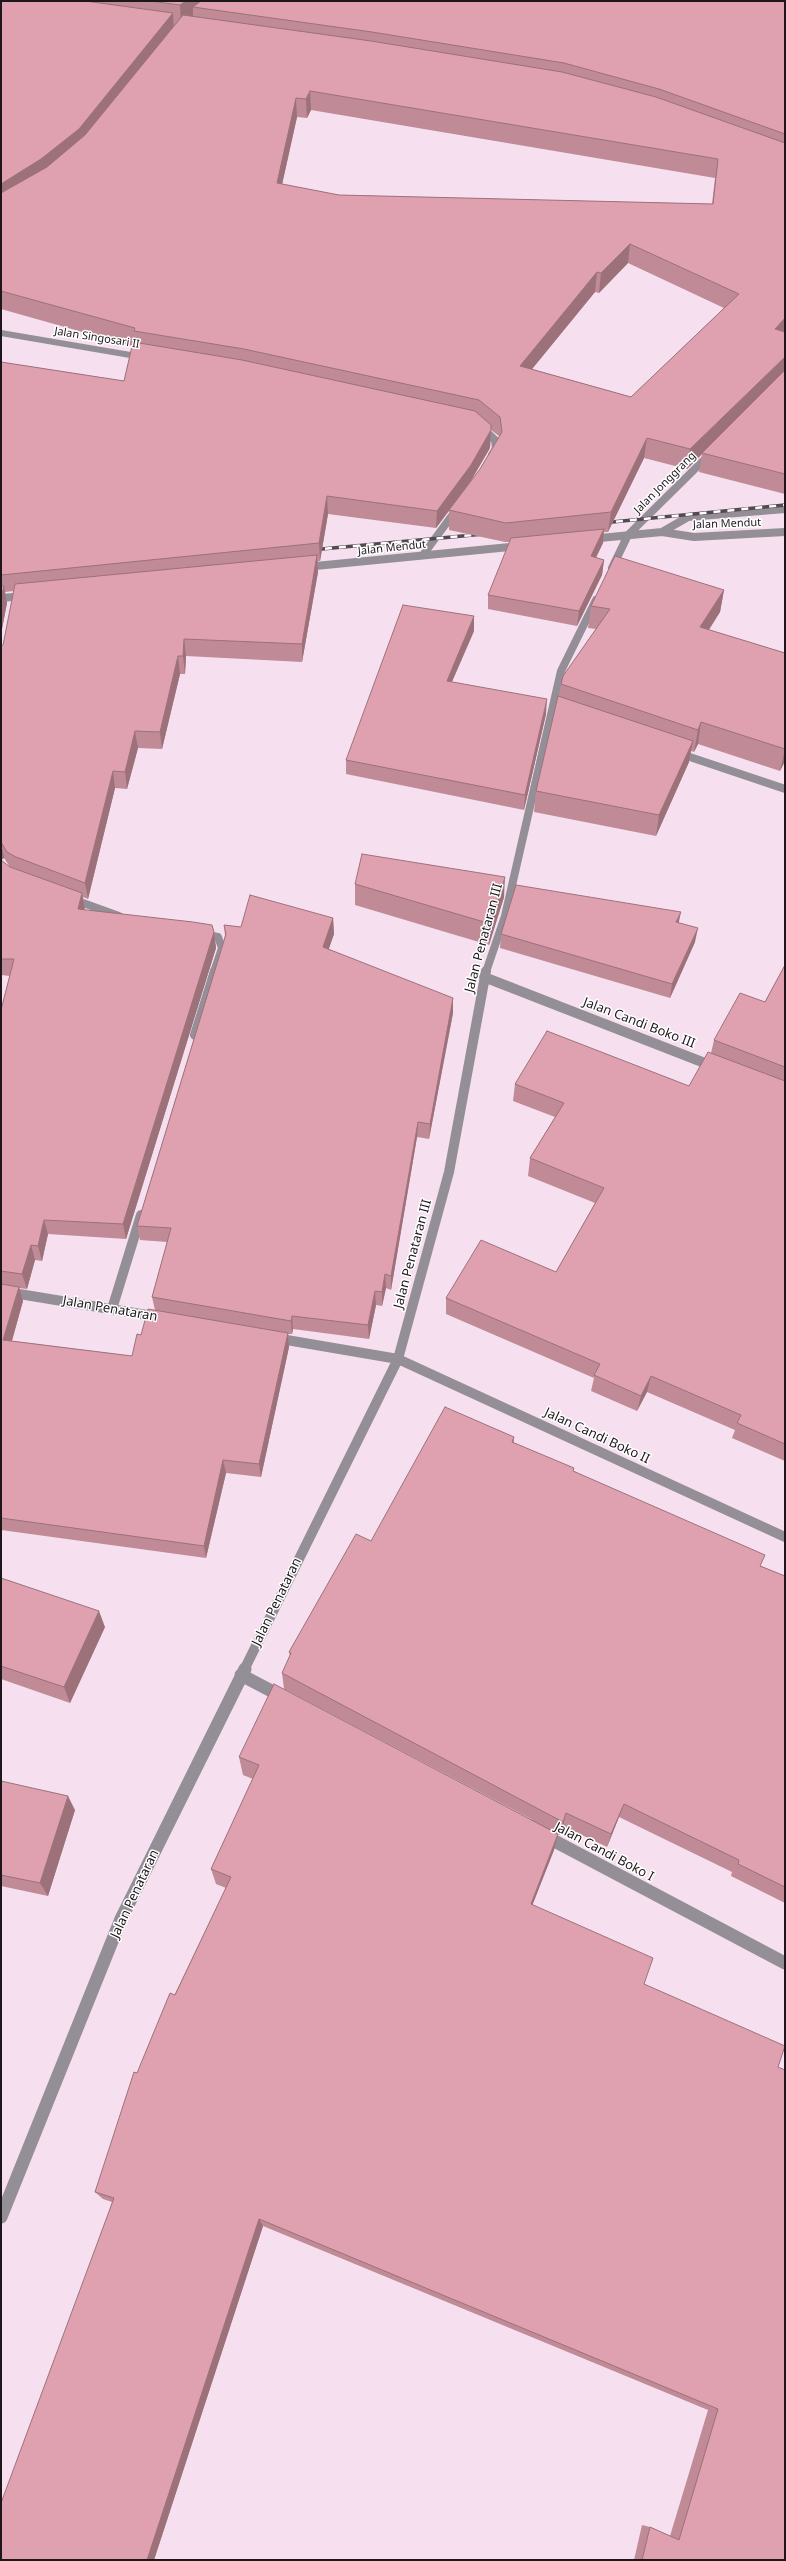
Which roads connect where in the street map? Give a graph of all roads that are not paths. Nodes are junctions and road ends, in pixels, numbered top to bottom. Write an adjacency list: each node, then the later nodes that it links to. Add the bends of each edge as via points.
1 (1, 333): 2 (street, Jalan Singosari II)
2 (151, 358)
3 (477, 424): 5 (street, via 495,440 496,449)
4 (718, 446): 10 (street, Jalan Jonggrang)
5 (489, 461)
6 (462, 503): 13 (street)
7 (785, 509): 8 (street, via 688,517)
8 (662, 532): 9 (street, Jalan Mendut, via 694,537); 10 (street, Jalan Mendut)
9 (785, 532)
10 (628, 535): 11 (street, Jalan Mendut); 15 (street)
11 (581, 540)
12 (526, 545): 13 (street, Jalan Mendut)
13 (423, 555): 14 (street, Jalan Mendut)
14 (297, 568)
15 (607, 578)
16 (600, 592): 24 (street, Jalan Penataran III, via 561,671 555,711 505,916)
17 (30, 596): 18 (street, via 14,601)
18 (1, 598)
19 (672, 751): 20 (street)
20 (785, 789)
21 (59, 895): 22 (street)
22 (130, 919)
23 (191, 932): 25 (street, via 218,937 222,948)
24 (484, 977): 26 (street, Jalan Candi Boko III); 32 (street, Jalan Penataran III, via 449,1172)
25 (192, 1046)
26 (726, 1071)
27 (144, 1204): 29 (street)
28 (1, 1291): 29 (street, Jalan Penataran)
29 (112, 1309): 30 (street, Jalan Penataran)
30 (166, 1318)
31 (267, 1336): 32 (street)
32 (398, 1359): 33 (street, Jalan Candi Boko II); 34 (street, Jalan Penataran)
33 (785, 1537)
34 (241, 1675): 35 (street); 38 (street, Jalan Penataran, via 121,1919)
35 (296, 1704)
36 (534, 1830): 37 (street, Jalan Candi Boko I)
37 (785, 1963)
38 (1, 2217)

